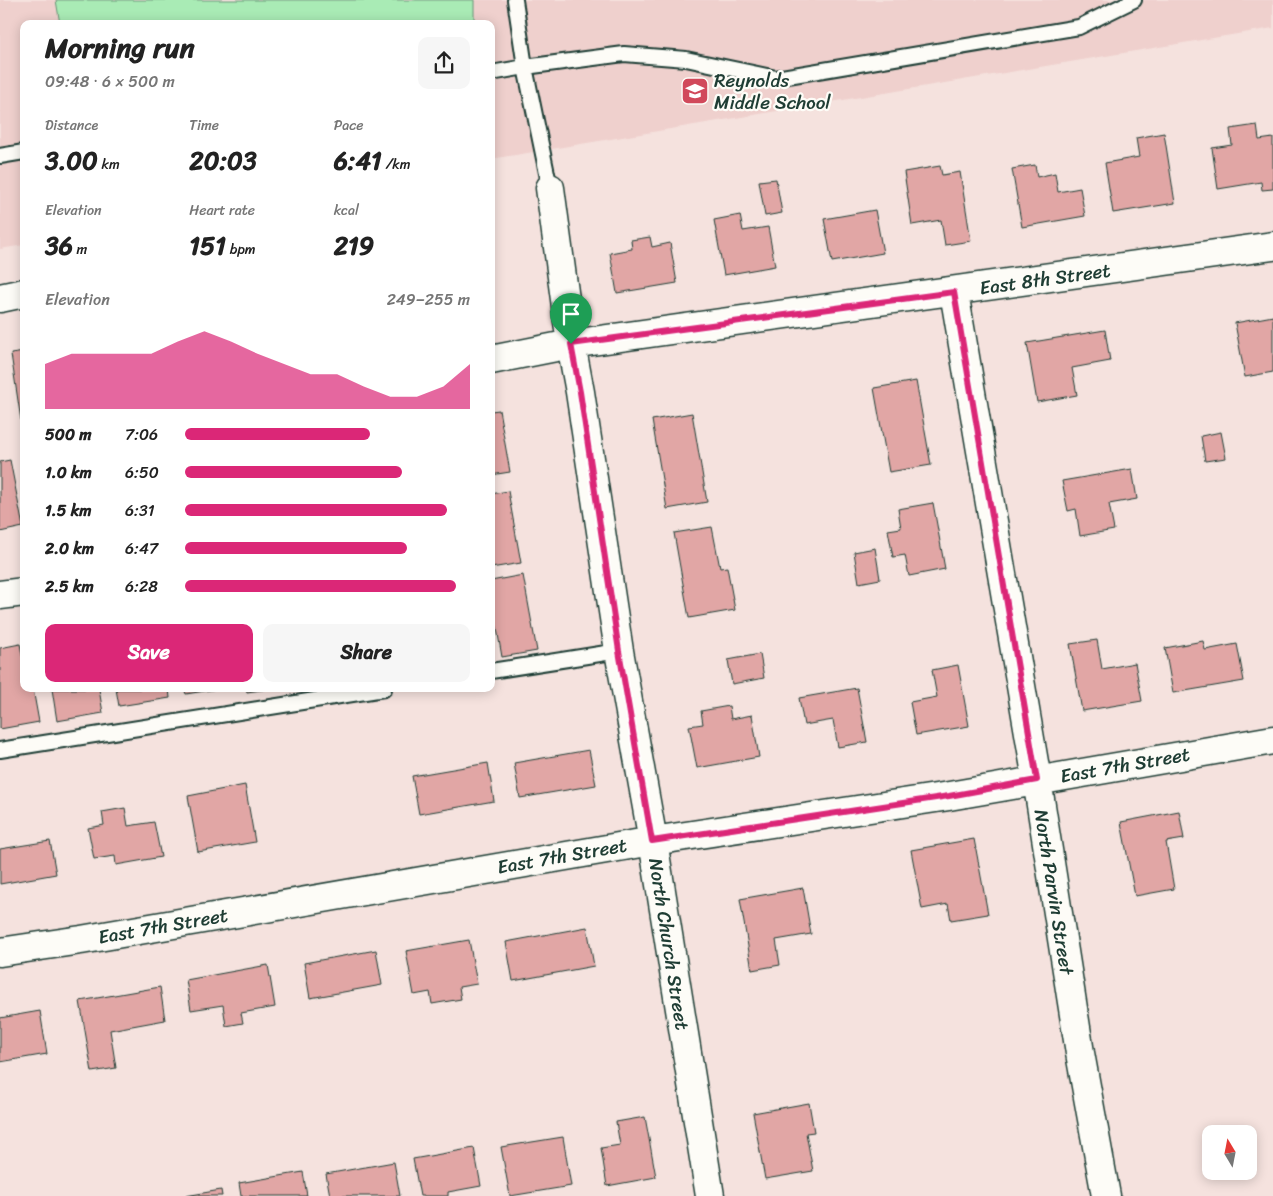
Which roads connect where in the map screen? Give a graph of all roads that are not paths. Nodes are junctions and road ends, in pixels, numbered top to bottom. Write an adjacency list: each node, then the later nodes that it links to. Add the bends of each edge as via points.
1 (515, 0): 3 (lane)
2 (1134, 0): 3 (lane, via 1079,28 776,78 686,59 624,54)
3 (525, 67): 4 (lane); 7 (lane)
4 (495, 72)
5 (20, 153): 6 (lane)
6 (0, 156)
7 (550, 188): 12 (street, North Church Street)
8 (1273, 246): 9 (street, East 8th Street)
9 (954, 292): 12 (street, East 8th Street); 21 (street, North Parvin Street)
10 (20, 294): 11 (street)
11 (0, 298)
12 (571, 344): 13 (street, East 8th Street); 16 (street, North Church Street)
13 (495, 359)
14 (20, 593): 15 (street)
15 (0, 596)
16 (619, 651): 17 (lane); 22 (street, North Church Street)
17 (495, 671)
18 (365, 692): 20 (lane)
19 (1273, 740): 21 (street, East 7th Street)
20 (0, 750)
21 (1037, 780): 22 (street, East 7th Street); 25 (street, North Parvin Street)
22 (652, 841): 23 (street, East 7th Street); 24 (street, North Church Street)
23 (0, 952)
24 (710, 1196)
25 (1106, 1196)

